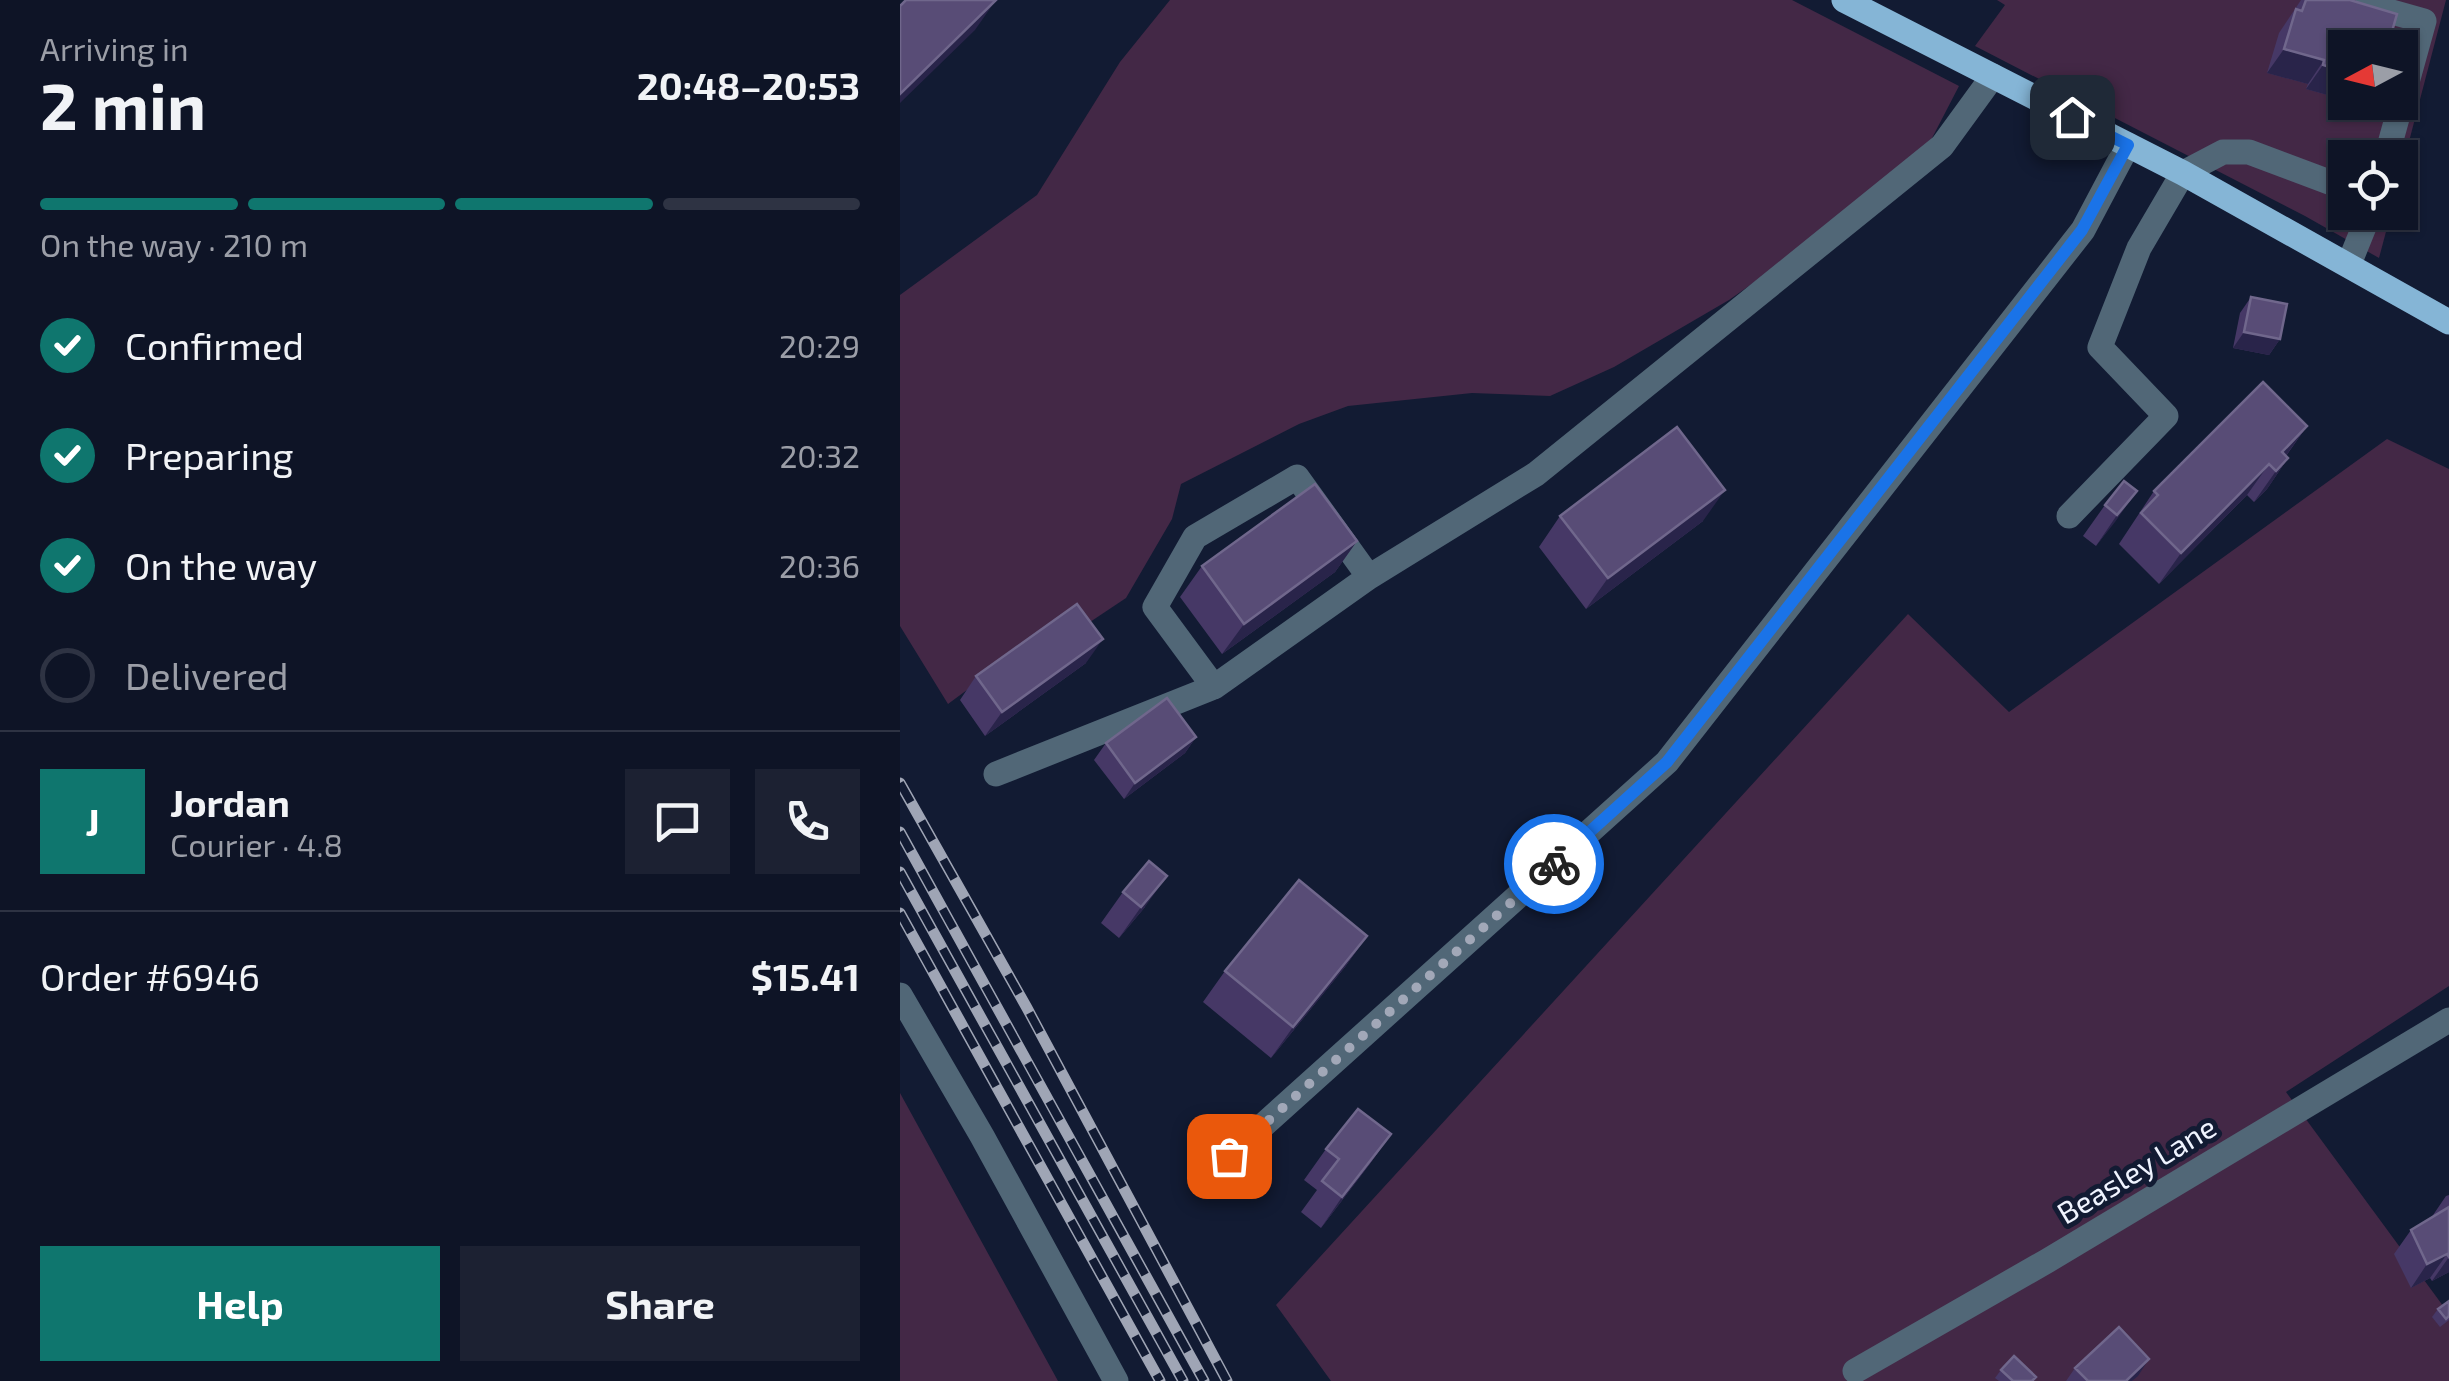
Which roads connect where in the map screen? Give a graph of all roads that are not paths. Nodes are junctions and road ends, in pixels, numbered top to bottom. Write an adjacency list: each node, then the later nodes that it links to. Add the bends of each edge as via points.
1 (1844, 0): 3 (main road)
2 (2356, 2): 4 (street, via 2424,21)
3 (1993, 76): 5 (main road); 12 (street, via 1942,146 1591,430 1536,474)
4 (2391, 140)
5 (2128, 145): 6 (main road); 17 (street, via 2082,230 1667,762)
6 (2183, 173): 7 (street, via 2235,150); 9 (main road); 11 (street, via 2139,248 2100,347 2166,416)
7 (2328, 182)
8 (2363, 230): 9 (street)
9 (2349, 264): 10 (main road)
10 (2449, 322)
11 (2069, 516)
12 (1369, 577): 13 (street); 13 (street, via 1297,477 1195,537 1156,607)
13 (1214, 687): 14 (street)
14 (996, 774)
15 (900, 996): 19 (street)
16 (2449, 1020): 18 (street, Beasley Lane)
17 (1229, 1156)
18 (1855, 1371)
19 (1116, 1381)

